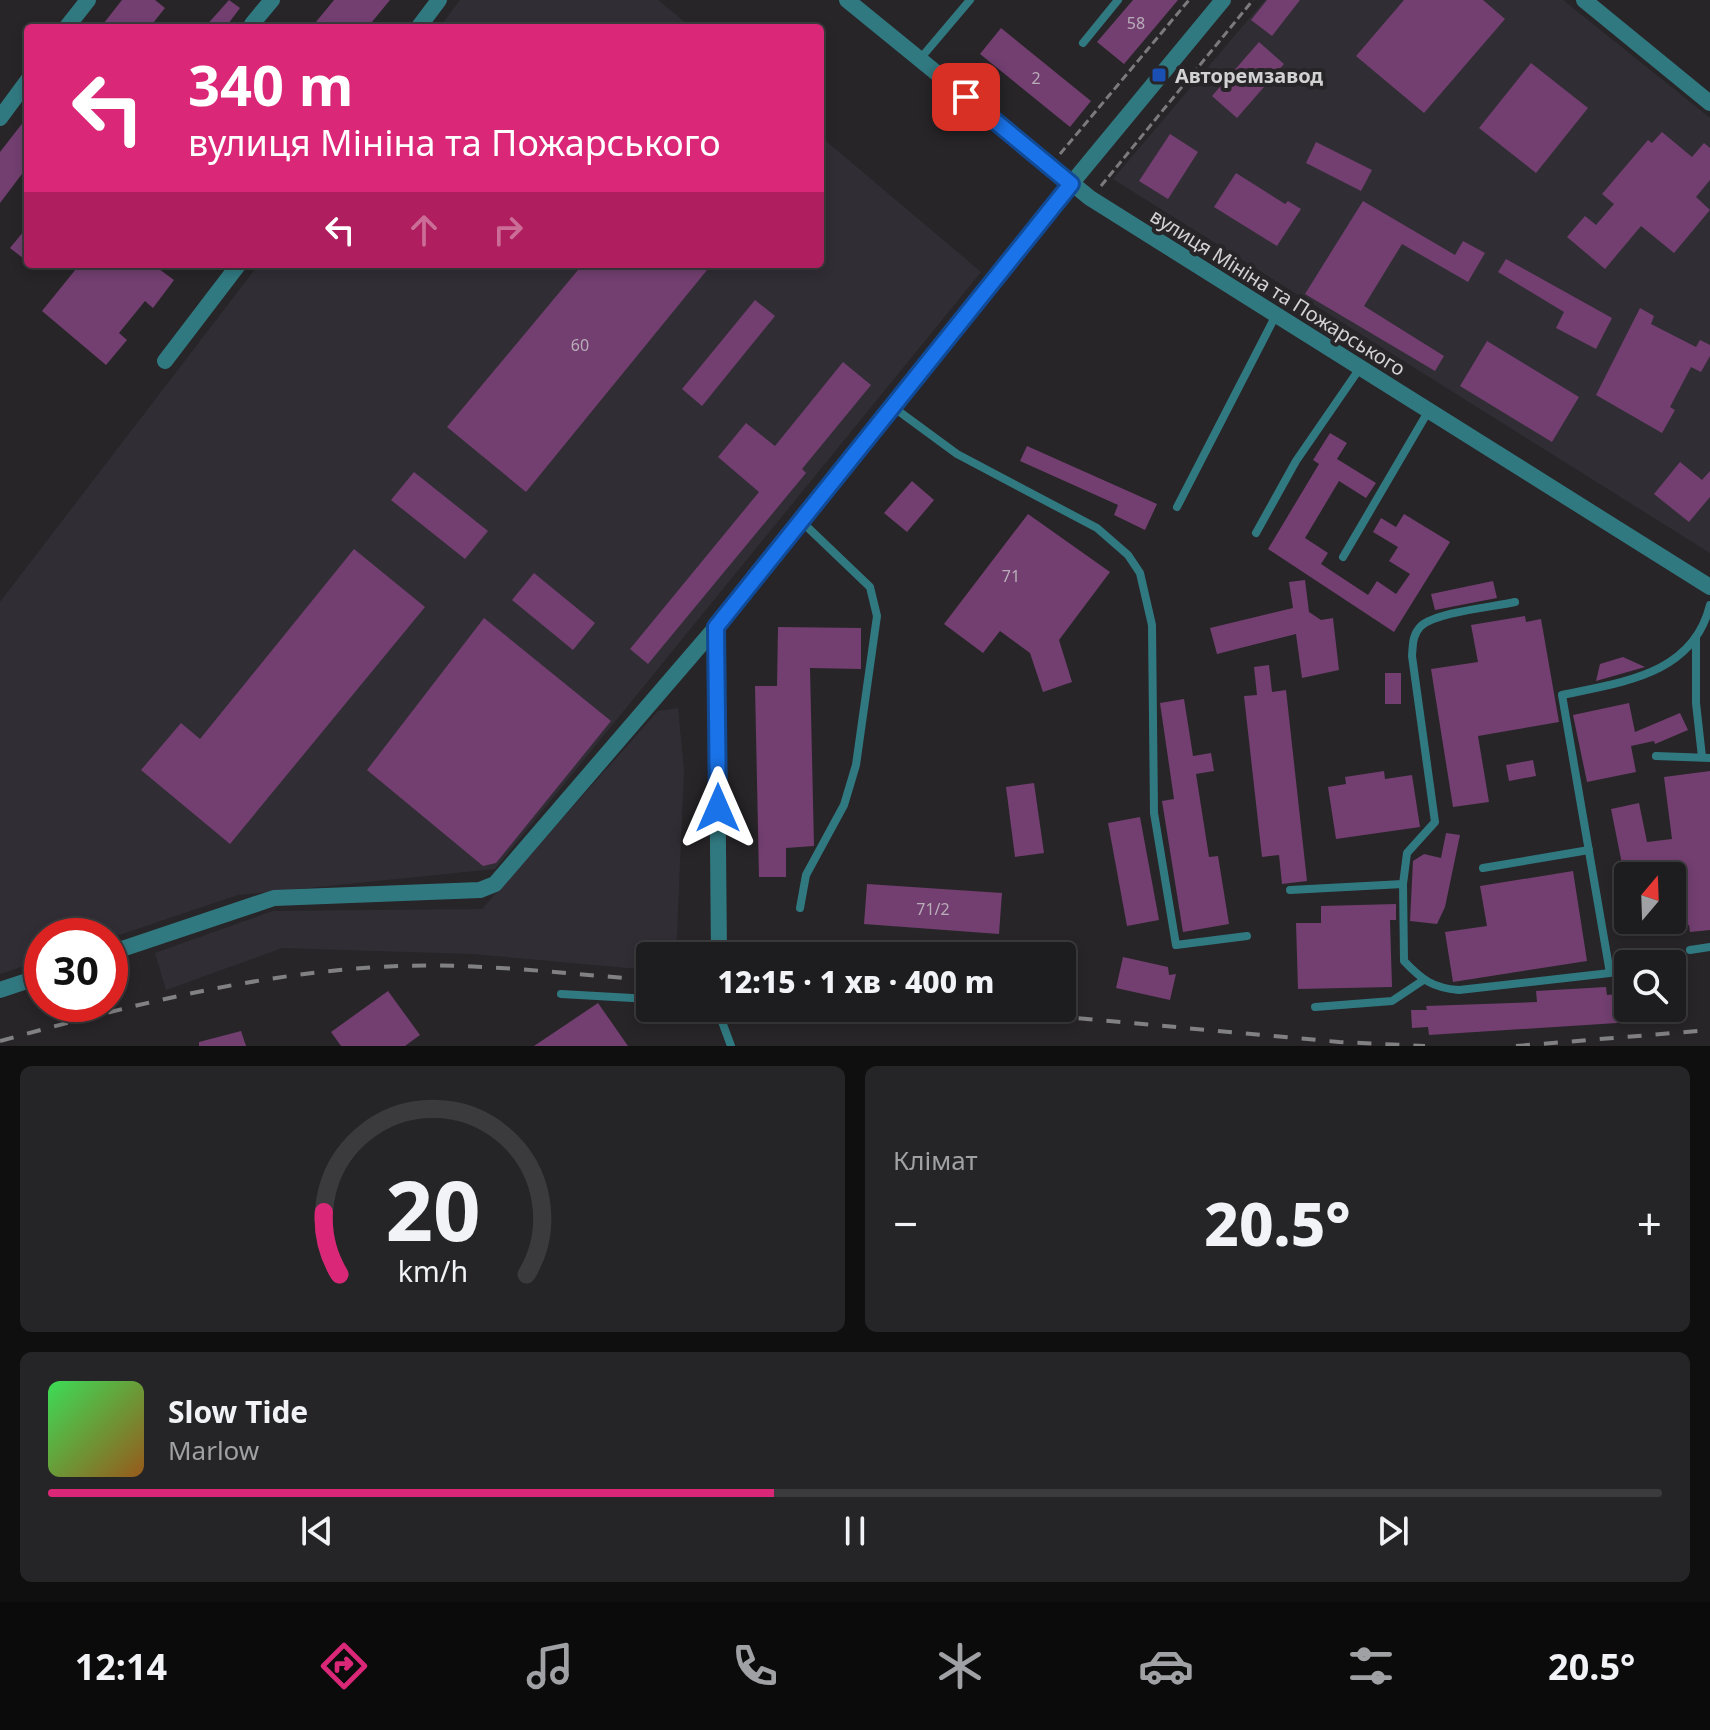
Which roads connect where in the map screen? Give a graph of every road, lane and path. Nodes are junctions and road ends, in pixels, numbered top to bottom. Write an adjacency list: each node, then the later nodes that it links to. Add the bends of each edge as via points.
1 (88, 0): 11 (street)
2 (272, 0): 12 (street)
3 (439, 0): 13 (street)
4 (847, 0): 15 (street, вулиця Мініна та Пожарського)
5 (970, 0): 15 (lane)
6 (1118, 0): 14 (lane)
7 (1189, 0): 19 (path)
8 (1223, 0): 20 (street)
9 (1253, 0): 21 (path)
10 (1584, 0): 17 (street)
11 (69, 24)
12 (252, 24)
13 (421, 24)
14 (1083, 43)
15 (919, 59): 19 (street, вулиця Мініна та Пожарського)
16 (24, 85): 18 (street)
17 (1710, 103)
18 (0, 118)
19 (1049, 166): 20 (street, вулиця Мініна та Пожарського)
20 (1071, 184): 21 (street, вулиця Мініна та Пожарського); 26 (street)
21 (1090, 198): 23 (street, вулиця Мініна та Пожарського)
22 (236, 268): 24 (street)
23 (1276, 315): 25 (street, вулиця Мініна та Пожарського); 28 (lane)
24 (165, 361)
25 (1361, 367): 27 (street, вулиця Мініна та Пожарського); 30 (lane, via 1296,461)
26 (893, 407): 29 (street); 44 (lane, via 957,454 1097,528 1128,555 1140,573 1152,625 1154,813 1176,945)
27 (1430, 409): 31 (lane); 32 (street, вулиця Мініна та Пожарського)
28 (1177, 507)
29 (801, 521): 35 (street); 43 (lane, via 870,587 877,616 856,765 844,805 806,875)
30 (1256, 533)
31 (1343, 557)
32 (1710, 587)
33 (1515, 602): 41 (lane, via 1435,619 1413,638 1435,822 1407,853)
34 (1710, 605): 36 (lane)
35 (716, 627): 45 (street); 46 (street, via 495,884 480,890 274,898)
36 (1696, 638): 38 (lane, via 1696,703); 39 (lane, via 1645,678 1562,695)
37 (1656, 756): 38 (lane)
38 (1706, 758)
39 (1589, 850): 40 (lane); 49 (lane, via 1610,973 1459,990)
40 (1483, 868)
41 (1403, 884): 42 (lane); 49 (lane, via 1404,961)
42 (1290, 890)
43 (800, 908)
44 (1247, 936)
45 (719, 942)
46 (128, 947)
47 (1710, 947): 48 (lane)
48 (1690, 950)
49 (1422, 981): 54 (lane, via 1392,1001)
50 (24, 982): 51 (street)
51 (0, 990)
52 (561, 994): 53 (lane)
53 (636, 998)
54 (1315, 1007)
55 (722, 1022): 56 (lane)
56 (731, 1046)

